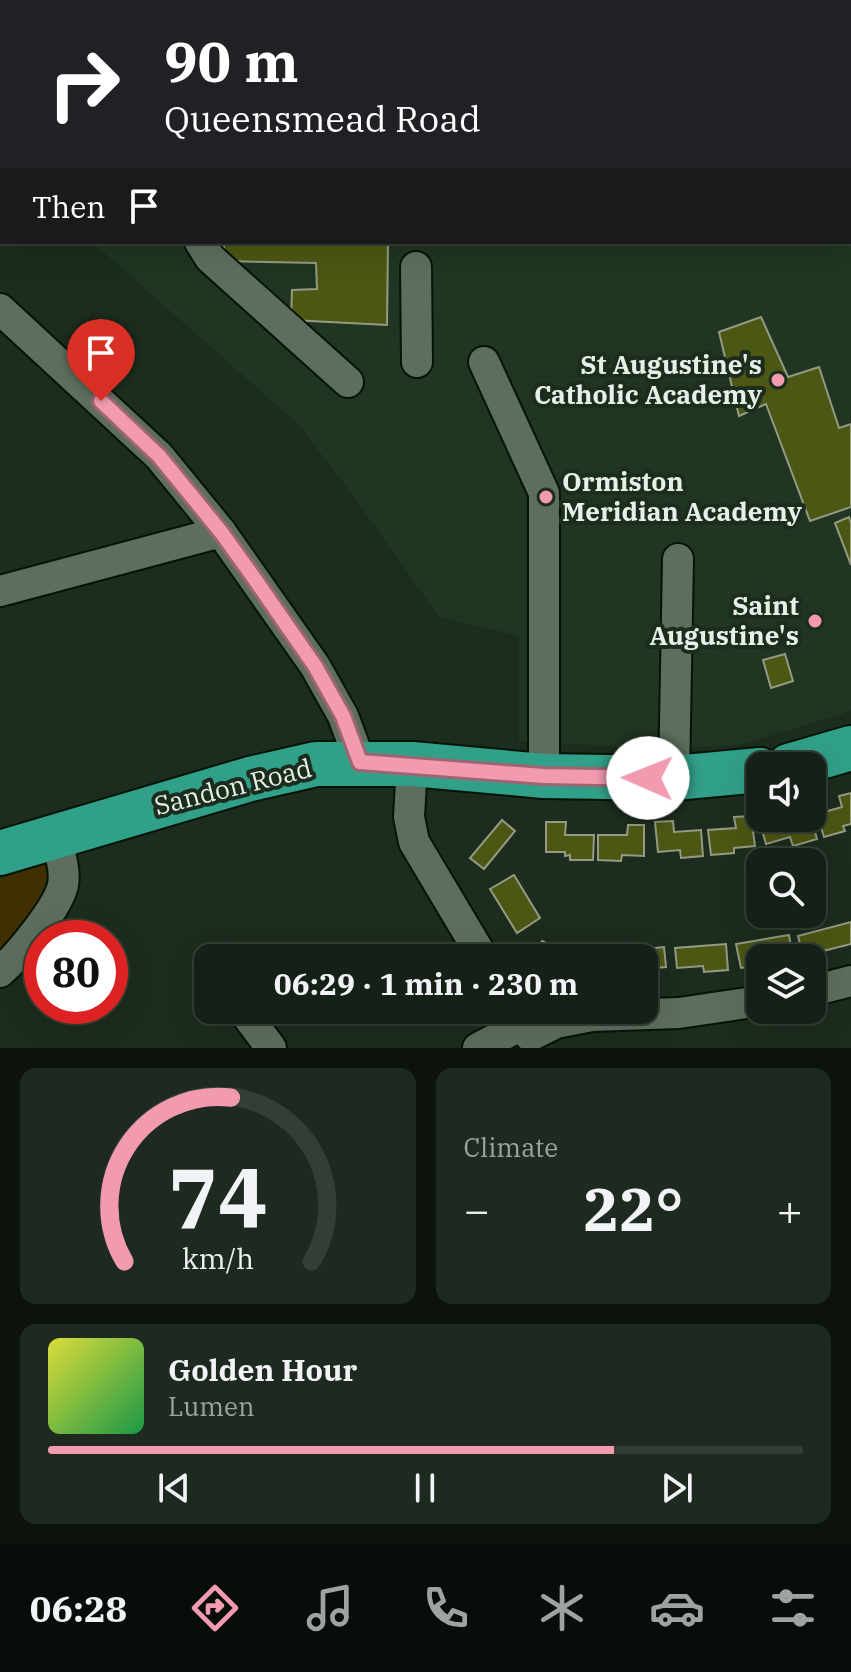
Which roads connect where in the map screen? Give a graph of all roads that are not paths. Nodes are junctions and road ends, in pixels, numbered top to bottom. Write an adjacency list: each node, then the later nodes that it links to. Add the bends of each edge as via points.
1 (201, 244): 6 (street, via 210,258)
2 (416, 267): 4 (street)
3 (0, 309): 7 (street, via 159,456)
4 (417, 362)
5 (484, 362): 15 (street, via 544,493)
6 (348, 382)
7 (221, 532): 9 (street); 12 (street, via 315,666 343,716)
8 (678, 559): 16 (street)
9 (0, 591)
10 (851, 748): 11 (highway)
11 (826, 755)
12 (360, 762): 13 (highway, Sandon Road); 17 (highway, Sandon Road, via 316,764 250,779)
13 (412, 764): 15 (highway, Sandon Road); 19 (street, via 409,817 414,842)
14 (746, 771): 16 (highway, Sandon Road)
15 (544, 776): 16 (highway, Sandon Road)
16 (674, 778)
17 (54, 835): 18 (highway, Sandon Road); 20 (street, via 63,883 55,906)
18 (0, 853)
19 (475, 944)
20 (0, 972)
21 (851, 981): 22 (street)
22 (826, 987)
23 (746, 1003): 25 (street, via 679,1013 592,1016)
24 (253, 1024): 26 (street)
25 (526, 1030): 27 (street)
26 (271, 1048)
27 (478, 1048)

